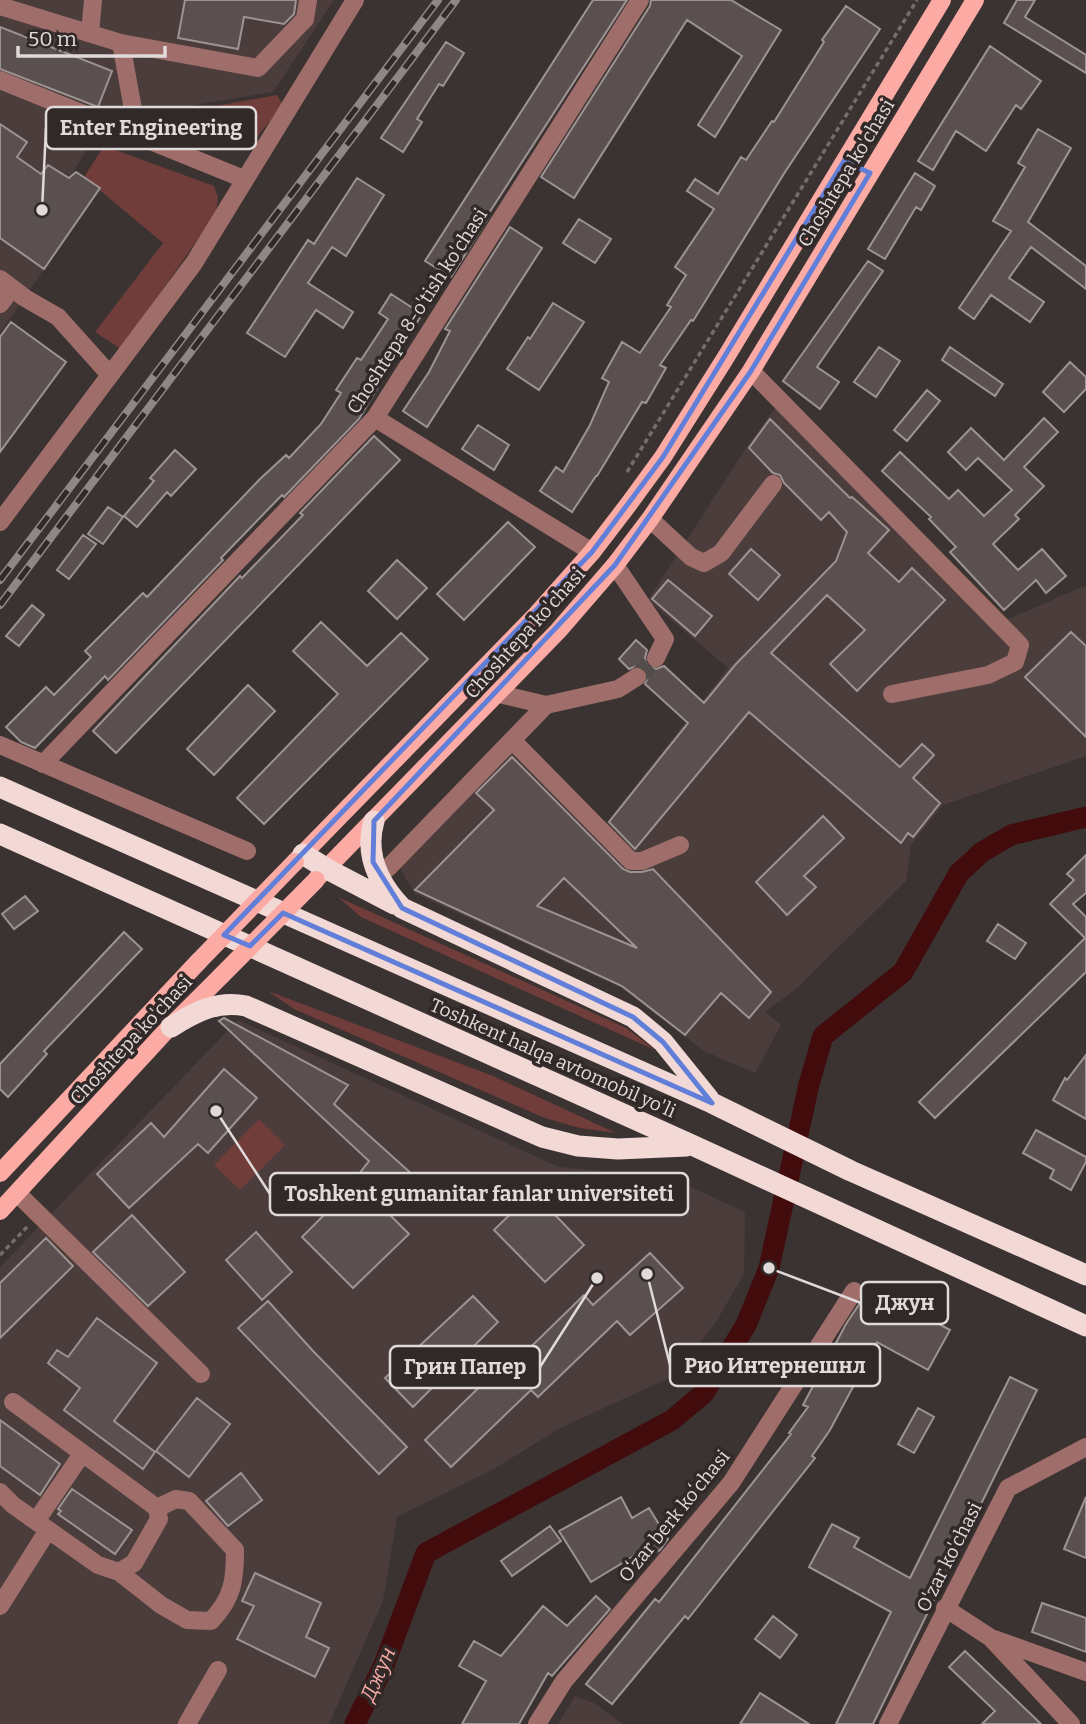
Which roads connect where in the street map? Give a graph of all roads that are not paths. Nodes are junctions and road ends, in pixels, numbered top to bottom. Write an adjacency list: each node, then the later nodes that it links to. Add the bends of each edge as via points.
1 (93, 0): 8 (street)
2 (308, 0): 9 (street, via 305,19 258,68)
3 (355, 0): 14 (street)
4 (640, 0): 19 (street, Choshtepa 8-o'tish ko'chasi)
5 (942, 0): 12 (main road, Choshtepa ko'chasi)
6 (975, 0): 13 (main road, Choshtepa ko'chasi)
7 (0, 6): 8 (street)
8 (90, 33): 9 (street)
9 (121, 43): 11 (street)
10 (0, 80): 11 (street)
11 (138, 136): 14 (street)
12 (844, 161): 13 (main road); 23 (main road, Choshtepa ko'chasi, via 663,457)
13 (870, 173): 17 (main road, Choshtepa ko'chasi)
14 (244, 180): 18 (street, via 194,263)
15 (6, 284): 16 (street); 18 (street, via 58,317)
16 (0, 304)
17 (751, 371): 21 (main road, Choshtepa ko'chasi); 28 (street, via 1020,645 1015,662 988,675)
18 (110, 375): 22 (street)
19 (375, 418): 23 (street); 32 (street, Choshtepa 8-o'tish ko'chasi)
20 (772, 484): 21 (street, via 721,553 704,563 691,557)
21 (650, 519): 24 (main road, Choshtepa ko'chasi)
22 (0, 522)
23 (592, 552): 38 (main road, Choshtepa ko'chasi, via 486,668)
24 (615, 565): 25 (street, via 665,639); 27 (main road, Choshtepa ko'chasi)
25 (656, 658)
26 (637, 677): 29 (street, via 618,689)
27 (499, 694): 29 (street); 34 (main road, Choshtepa ko'chasi)
28 (892, 694)
29 (546, 705): 30 (street)
30 (512, 740): 36 (street, via 631,861); 39 (street)
31 (0, 745): 32 (street)
32 (43, 764): 37 (street)
33 (0, 787): 43 (highway, Toshkent halqa avtomobil yo'li)
34 (374, 821): 40 (main road, Choshtepa ko'chasi); 41 (highway, via 373,862)
35 (0, 834): 44 (highway, Toshkent halqa avtomobil yo'li)
36 (680, 845)
37 (247, 851)
38 (299, 858): 40 (highway); 45 (main road, Choshtepa ko'chasi, bridge)
39 (388, 868)
40 (321, 874): 41 (highway); 42 (main road, Choshtepa ko'chasi, bridge)
41 (402, 908): 43 (highway, via 633,1017 663,1042)
42 (170, 1027): 44 (highway, via 203,1009 246,1006 542,1137 618,1149); 46 (main road, Choshtepa ko'chasi)
43 (712, 1103): 48 (highway, Toshkent halqa avtomobil yo'li, via 851,1171)
44 (692, 1145): 50 (highway, Toshkent halqa avtomobil yo'li)
45 (0, 1173)
46 (17, 1193): 47 (main road, Choshtepa ko'chasi); 51 (street)
47 (0, 1211)
48 (1086, 1275)
49 (854, 1291): 65 (street, Oʻzar berk koʻchasi, via 732,1483 564,1681)
50 (1086, 1326)
51 (201, 1374)
52 (13, 1402): 54 (street)
53 (1086, 1447): 60 (street, O'zar ko'chasi, via 1008,1488)
54 (82, 1454): 56 (street); 57 (street)
55 (0, 1492): 57 (street)
56 (156, 1508): 58 (street, via 159,1519 134,1563); 58 (street, via 176,1499 189,1502 235,1550 235,1579 224,1607 211,1621 187,1620)
57 (42, 1525): 58 (street, via 98,1565); 59 (street)
58 (119, 1572)
59 (0, 1606)
60 (945, 1608): 61 (street); 66 (street, O'zar ko'chasi)
61 (991, 1638): 63 (street); 67 (street)
62 (218, 1670): 64 (street)
63 (1086, 1671)
64 (187, 1724)
65 (537, 1724)
66 (888, 1724)
67 (1071, 1724)

